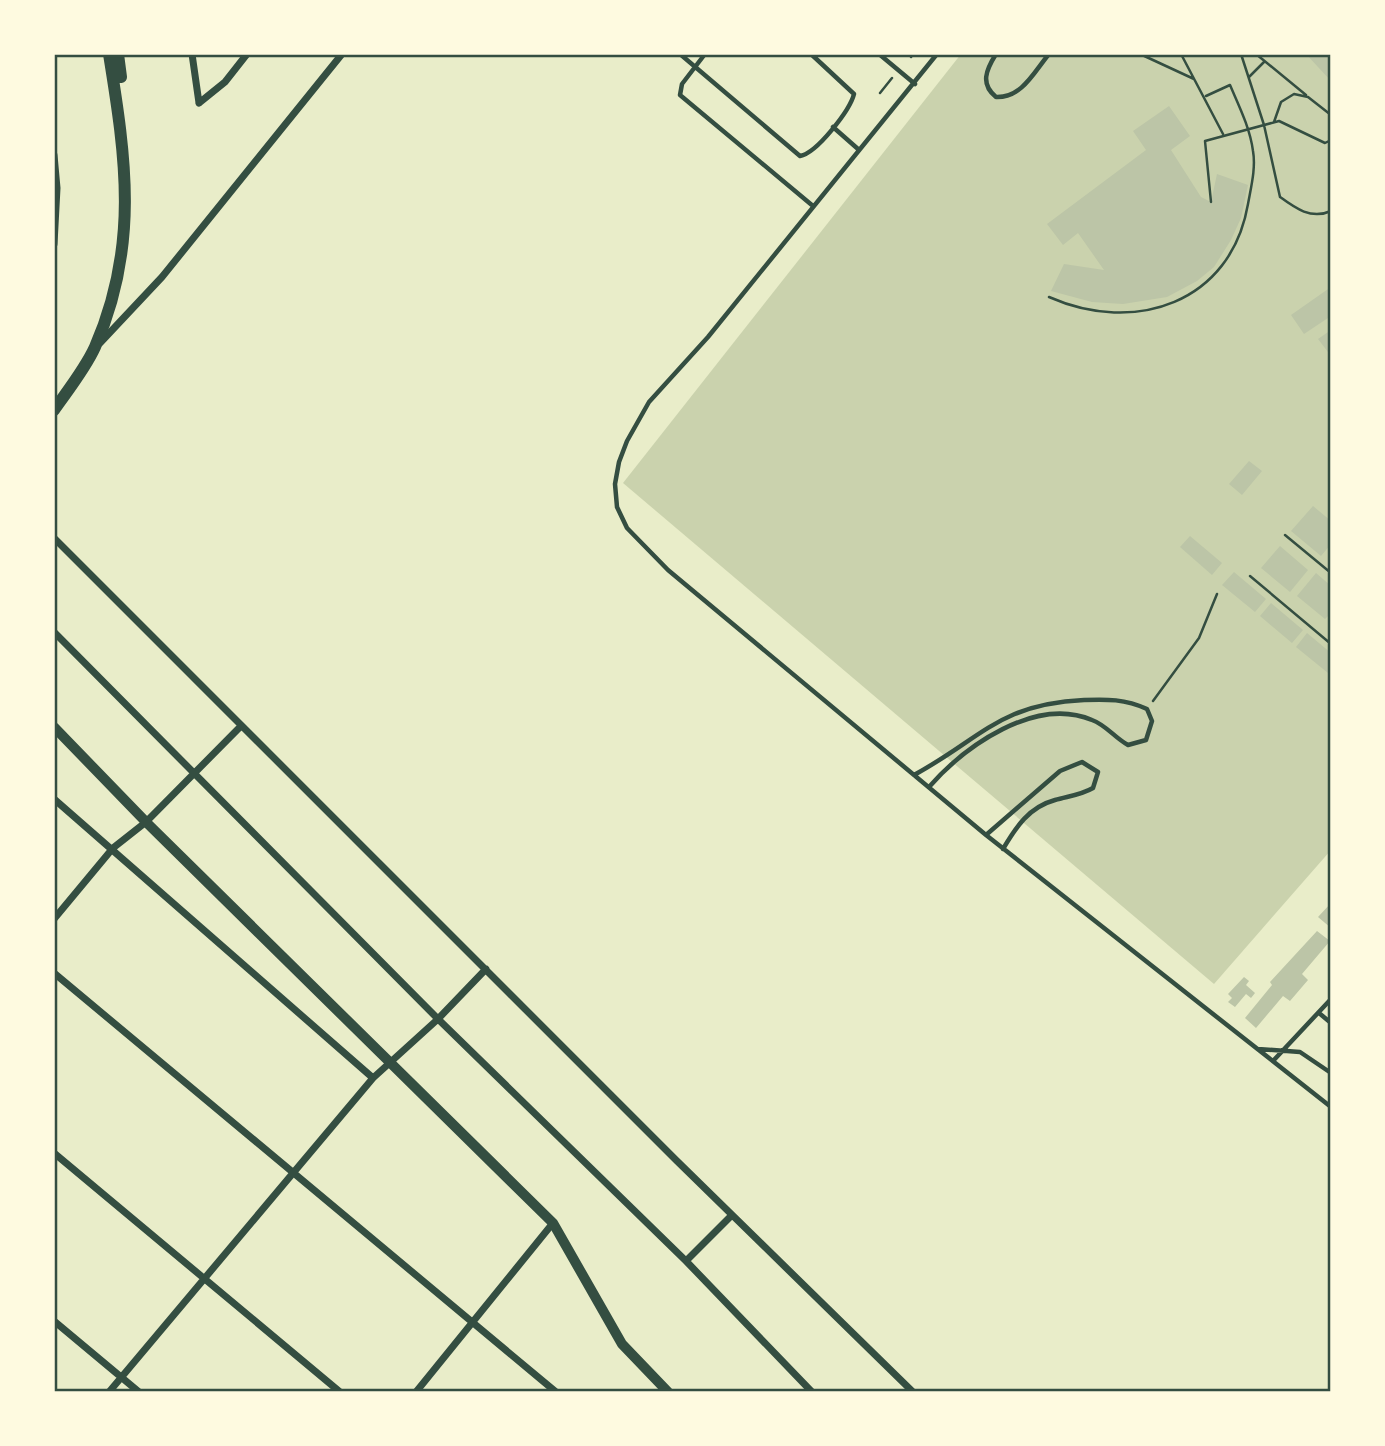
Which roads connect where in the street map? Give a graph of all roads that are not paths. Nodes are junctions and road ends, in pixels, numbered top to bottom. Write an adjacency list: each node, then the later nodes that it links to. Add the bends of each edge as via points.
1 (109, 54): 16 (main road)
2 (118, 54): 16 (main road, via 125,110)
3 (192, 54): 4 (street, via 199,103 225,82)
4 (247, 54)
5 (342, 54): 22 (street, via 162,277)
6 (680, 54): 13 (lane)
7 (705, 54): 13 (lane)
8 (811, 54): 15 (lane, via 854,94)
9 (879, 54): 14 (lane)
10 (937, 54): 14 (lane)
11 (996, 54): 12 (lane, via 985,78 996,97 1018,91)
12 (1049, 54)
13 (694, 66): 15 (lane, via 800,156 811,151); 19 (lane, via 679,90 684,101)
14 (915, 84): 17 (lane)
15 (833, 127): 17 (lane)
16 (123, 140): 22 (main road, via 127,191 124,247)
17 (858, 149): 19 (lane)
18 (54, 155): 20 (street)
19 (813, 206): 29 (lane, via 708,337 649,402 618,462 617,507 627,528 668,570)
20 (55, 233): 21 (street)
21 (54, 244)
22 (94, 349): 23 (main road)
23 (54, 410)
24 (54, 538): 26 (street)
25 (54, 632): 28 (street)
26 (241, 726): 28 (street); 37 (street)
27 (54, 727): 32 (street)
28 (194, 772): 32 (street); 41 (street)
29 (914, 775): 30 (lane); 30 (lane, via 1009,714 1037,705 1129,701 1147,709 1152,721 1151,733 1137,745 1119,741 1093,720 1055,714 1022,722 961,755)
30 (929, 787): 33 (lane)
31 (54, 799): 34 (street)
32 (146, 822): 34 (street); 46 (street)
33 (986, 835): 35 (lane); 35 (lane, via 1073,763 1091,765 1098,772 1093,788 1084,794 1032,811)
34 (113, 848): 36 (street); 48 (street)
35 (1003, 849): 43 (lane)
36 (54, 919)
37 (486, 969): 41 (street); 52 (street)
38 (54, 973): 51 (street)
39 (1331, 999): 40 (lane)
40 (1319, 1013): 42 (lane); 44 (lane)
41 (438, 1019): 46 (street); 54 (street)
42 (1331, 1023)
43 (1257, 1048): 44 (lane); 45 (lane)
44 (1285, 1050): 45 (lane); 47 (lane, via 1306,1054)
45 (1273, 1061): 49 (lane)
46 (388, 1063): 48 (street); 53 (street)
47 (1331, 1073)
48 (373, 1077): 51 (street)
49 (1331, 1107)
50 (54, 1153): 55 (street)
51 (294, 1172): 55 (street); 57 (street)
52 (732, 1214): 54 (street); 66 (street)
53 (553, 1223): 57 (street); 64 (street, via 622,1345)
54 (686, 1261): 65 (street)
55 (206, 1279): 58 (street); 61 (street)
56 (54, 1321): 58 (street)
57 (473, 1321): 62 (street); 63 (street)
58 (122, 1377): 59 (street); 60 (street)
59 (109, 1392)
60 (139, 1392)
61 (340, 1392)
62 (416, 1392)
63 (556, 1392)
64 (668, 1392)
65 (813, 1392)
66 (913, 1392)

